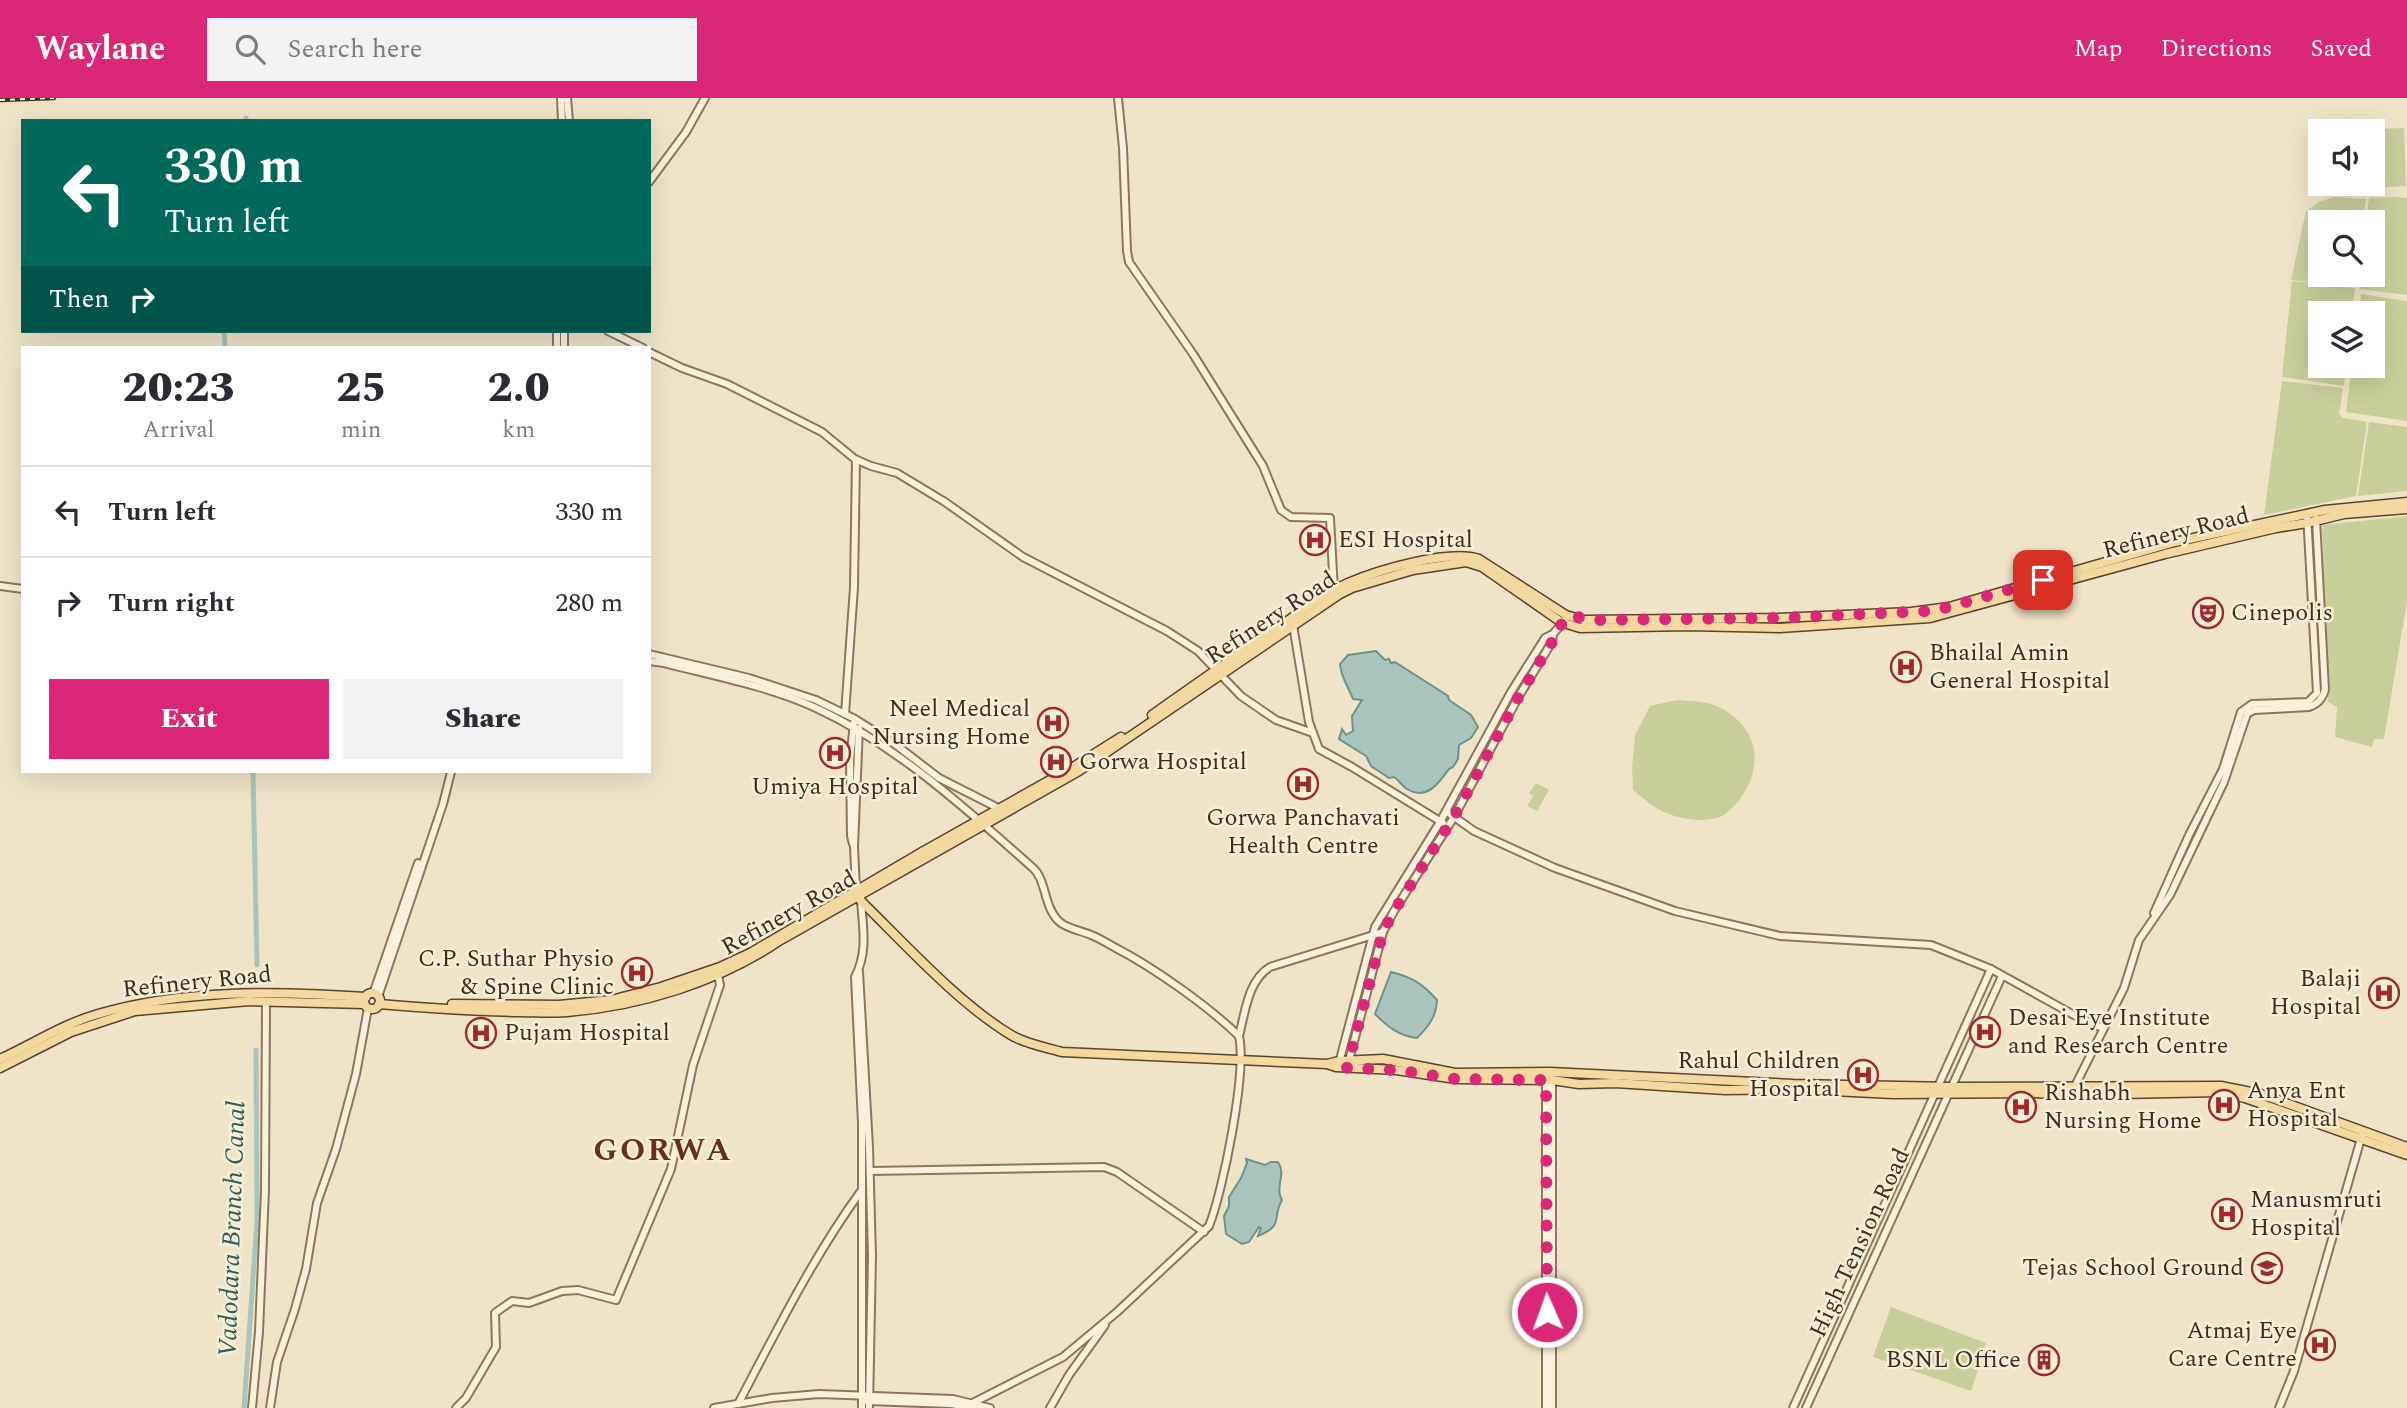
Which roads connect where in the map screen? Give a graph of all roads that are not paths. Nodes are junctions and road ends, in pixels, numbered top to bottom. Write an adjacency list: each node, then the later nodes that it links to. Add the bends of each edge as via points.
1 (561, 98): 5 (street)
2 (567, 98): 6 (street)
3 (705, 98): 7 (street)
4 (1118, 98): 17 (street, via 1129,262 1263,466 1281,510 1291,517 1330,518)
5 (562, 119)
6 (569, 119)
7 (651, 179)
8 (612, 333): 9 (street)
9 (639, 346)
10 (651, 353): 11 (street, via 779,410 825,434)
11 (855, 459): 24 (street, via 900,475 1011,550 1196,649); 25 (street, via 855,587)
12 (2407, 502): 14 (main road)
13 (2407, 509): 14 (main road)
14 (2313, 518): 18 (main road, Refinery Road, via 2175,542 1998,597 1942,609 1777,618); 45 (street, via 2323,695 2309,707 2247,714 2224,782 2170,895 2139,940 2124,988)
15 (0, 586): 16 (street)
16 (21, 589)
17 (1335, 594): 18 (main road, Refinery Road, via 1349,583 1418,562 1466,556 1488,564); 19 (main road, Refinery Road); 24 (main road, Refinery Road)
18 (1565, 620): 20 (street)
19 (1293, 625): 24 (main road, Refinery Road); 27 (street)
20 (1553, 634): 30 (street, via 1545,638 1511,692); 31 (street)
21 (651, 655): 23 (street)
22 (651, 662): 23 (street)
23 (692, 667): 25 (street, via 765,683); 26 (street)
24 (1219, 671): 27 (street, via 1241,696 1276,720); 29 (main road, Refinery Road)
25 (845, 714): 26 (street)
26 (857, 724): 29 (street, via 896,745 939,778); 33 (street, via 945,790); 35 (street, via 854,846)
27 (1313, 733): 32 (street, via 1319,749)
28 (449, 773): 42 (street, via 443,804)
29 (1004, 811): 33 (main road, Refinery Road)
30 (1446, 811): 31 (street); 32 (street)
31 (1454, 817): 34 (street); 38 (street, via 1555,868 1675,911 1780,936 1931,945)
32 (1440, 821): 34 (street); 37 (street)
33 (981, 824): 35 (main road, Refinery Road); 46 (street, via 1036,871 1047,904 1062,925 1133,957)
34 (1447, 826): 36 (street)
35 (859, 896): 39 (main road, Refinery Road); 47 (street, via 864,950 859,970); 48 (main road, via 979,1013 1012,1036 1062,1052)
36 (1383, 932): 37 (street); 50 (street)
37 (1372, 936): 46 (street, via 1260,973); 50 (street)
38 (1991, 969): 40 (street); 53 (street, High Tension Road)
39 (718, 971): 42 (main road, Refinery Road, via 618,999 559,1005); 70 (street, via 720,985 693,1065 671,1169 616,1300 578,1290 501,1307 495,1313 496,1347)
40 (2002, 976): 45 (street); 54 (street, High Tension Road)
41 (234, 998): 42 (main road, Refinery Road, via 293,993); 43 (main road, Refinery Road); 44 (main road, Refinery Road)
42 (373, 1001): 43 (main road, Refinery Road); 69 (street, via 336,1149 317,1203 306,1269 277,1362)
43 (265, 1002): 68 (street, via 265,1203)
44 (143, 1006): 49 (main road, Refinery Road, via 96,1014); 51 (main road, Refinery Road, via 71,1032)
45 (2103, 1028): 55 (street)
46 (1239, 1036): 48 (street)
47 (860, 1039): 59 (street); 60 (street)
48 (1240, 1058): 50 (main road); 61 (street, via 1216,1207)
49 (0, 1059)
50 (1343, 1064): 52 (main road, via 1456,1079); 53 (main road, via 1383,1059 1455,1073 1550,1072)
51 (0, 1068)
52 (1549, 1080): 53 (main road, via 1725,1090); 74 (street); 75 (street)
53 (1936, 1090): 54 (main road); 76 (street, High Tension Road)
54 (1952, 1090): 55 (main road); 77 (street, High Tension Road)
55 (2073, 1091): 56 (main road, via 2219,1092 2333,1130)
56 (2362, 1134): 57 (main road); 58 (main road); 78 (street)
57 (2407, 1147)
58 (2407, 1155)
59 (870, 1175): 60 (street); 61 (street, via 1104,1167); 63 (street)
60 (862, 1189): 62 (street); 66 (street)
61 (1204, 1232): 64 (street)
62 (861, 1314): 63 (street); 65 (street)
63 (870, 1314): 65 (street)
64 (1110, 1317): 67 (street, via 1063,1357); 73 (street)
65 (865, 1401): 66 (street, via 849,1396 798,1395); 67 (street, via 953,1399)
66 (738, 1404): 71 (street)
67 (969, 1406): 72 (street)
68 (253, 1408)
69 (270, 1408)
70 (456, 1408)
71 (714, 1408)
72 (990, 1408)
73 (1050, 1408)
74 (1546, 1408)
75 (1552, 1408)
76 (1793, 1408)
77 (1806, 1408)
78 (2280, 1408)

